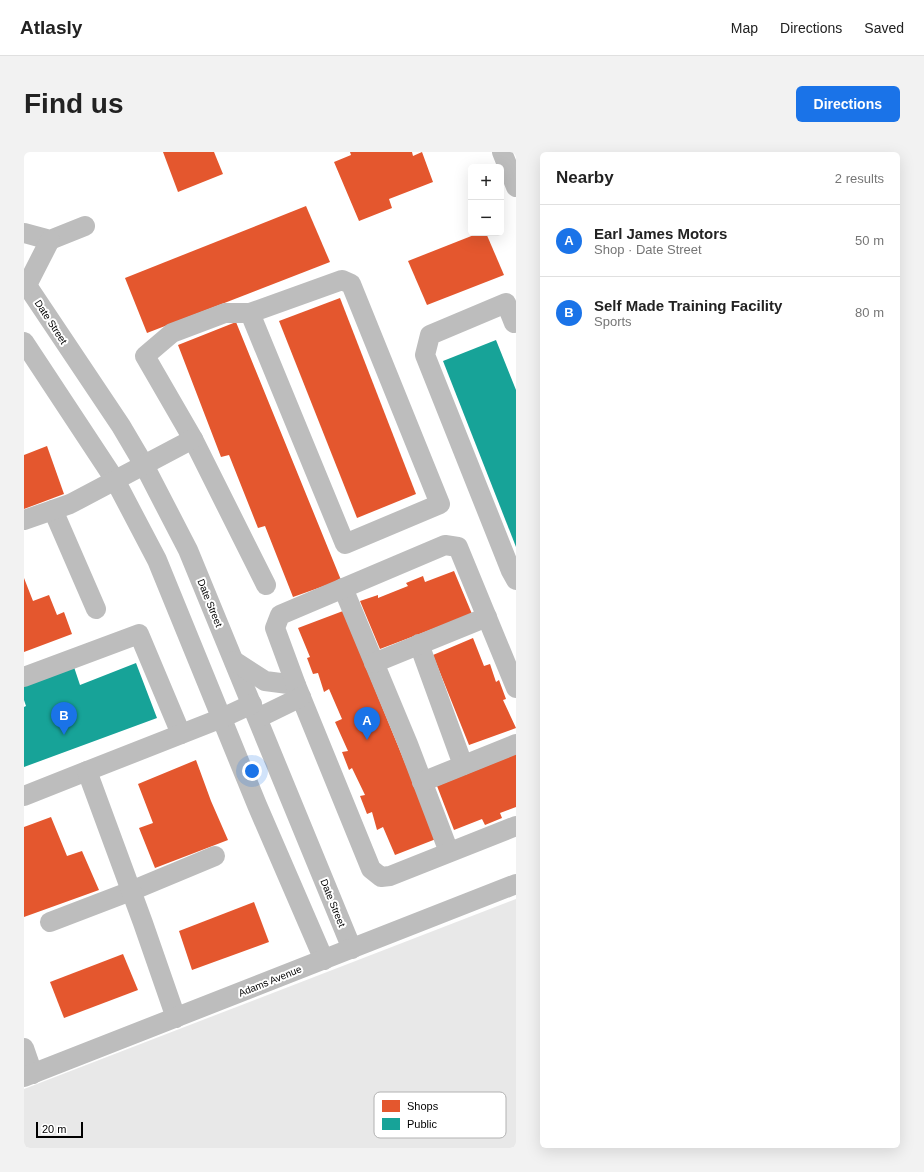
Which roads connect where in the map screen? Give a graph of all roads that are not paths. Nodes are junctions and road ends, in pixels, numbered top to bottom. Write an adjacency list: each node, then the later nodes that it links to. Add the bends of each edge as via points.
1 (502, 152): 2 (street)
2 (516, 187)
3 (85, 226): 5 (street)
4 (24, 233): 5 (street)
5 (50, 240): 6 (street)
6 (25, 283): 11 (street, Date Street, via 121,426)
7 (250, 313): 7 (street, via 345,544 440,504 351,284 342,280); 10 (street, via 225,313 172,333 145,356)
8 (516, 322): 15 (street, via 514,323 506,303 430,335 425,355)
9 (24, 342): 12 (street)
10 (193, 439): 11 (street); 16 (street)
11 (144, 465): 12 (street); 21 (street, Date Street, via 188,550)
12 (115, 480): 13 (street); 27 (street, via 156,560)
13 (54, 510): 14 (street); 18 (street)
14 (24, 520)
15 (516, 580)
16 (266, 585)
17 (343, 588): 19 (street, via 445,545 458,547); 22 (street); 25 (street, via 280,615 274,628)
18 (96, 609)
19 (487, 617): 20 (street); 24 (street)
20 (419, 644): 22 (street); 30 (street)
21 (234, 661): 25 (street, via 265,681); 26 (street, Date Street)
22 (374, 663): 32 (street)
23 (24, 677): 28 (street, via 139,634)
24 (516, 688)
25 (298, 691): 26 (street); 35 (street, via 371,869 381,877 390,876)
26 (255, 711): 27 (street); 40 (street, Date Street)
27 (222, 718): 28 (street); 41 (street)
28 (181, 734): 31 (street)
29 (516, 744): 30 (street)
30 (463, 765): 32 (street)
31 (87, 771): 33 (street); 38 (street)
32 (422, 782): 35 (street)
33 (24, 796)
34 (516, 826): 35 (street)
35 (449, 852)
36 (215, 856): 38 (street)
37 (516, 884): 40 (street, Adams Avenue)
38 (131, 891): 39 (street); 42 (street)
39 (50, 922)
40 (352, 949): 41 (street, Adams Avenue)
41 (324, 960): 42 (street, Adams Avenue)
42 (176, 1018): 44 (street, Adams Avenue)
43 (24, 1048): 44 (street)
44 (28, 1076)

